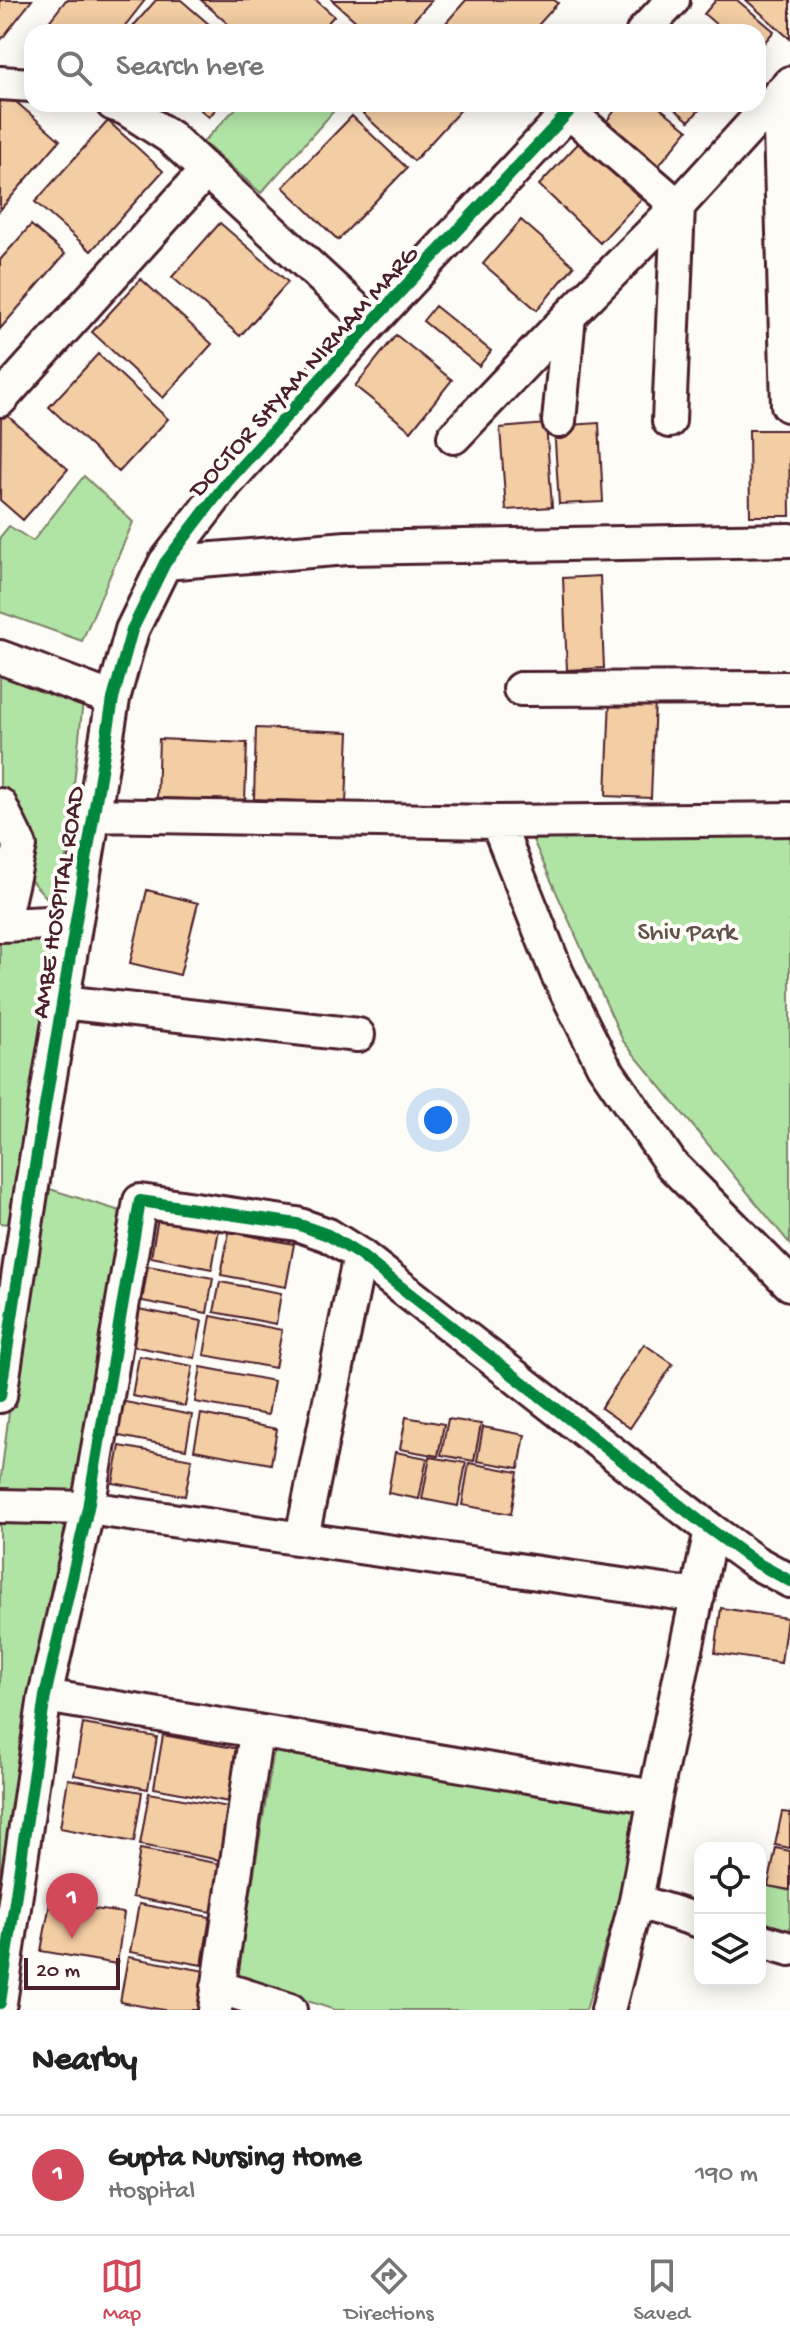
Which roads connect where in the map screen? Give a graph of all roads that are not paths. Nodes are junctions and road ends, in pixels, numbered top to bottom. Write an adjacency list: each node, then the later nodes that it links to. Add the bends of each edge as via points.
1 (673, 0): 2 (street)
2 (650, 24)
3 (0, 83): 4 (street)
4 (24, 84)
5 (784, 88): 6 (street); 16 (street)
6 (766, 108)
7 (131, 112): 11 (street, via 170,137)
8 (568, 112): 14 (street, DOCTOR SHYAM NIRMAM MARG)
9 (576, 112): 12 (street)
10 (762, 112): 12 (street)
11 (206, 171): 14 (street); 15 (street)
12 (678, 206): 13 (street); 18 (street)
13 (569, 316): 17 (street); 19 (street)
14 (371, 323): 21 (street, DOCTOR SHYAM NIRMAM MARG, via 227,482)
15 (0, 400)
16 (788, 405)
17 (559, 421)
18 (669, 421)
19 (454, 437)
20 (790, 540): 21 (street, via 347,548)
21 (165, 563): 25 (street, DOCTOR SHYAM NIRMAM MARG, via 132,630)
22 (0, 657): 25 (street)
23 (790, 688): 24 (street)
24 (520, 689)
25 (113, 699): 27 (street, AMBE HOSPITAL ROAD)
26 (0, 805): 31 (street, via 20,846)
27 (93, 815): 29 (street); 30 (street, AMBE HOSPITAL ROAD)
28 (790, 819): 29 (street)
29 (497, 822): 35 (street, via 557,973 603,1065 671,1164)
30 (75, 922): 31 (street); 32 (street, AMBE HOSPITAL ROAD)
31 (1, 925)
32 (62, 1002): 33 (street); 36 (street, AMBE HOSPITAL ROAD)
33 (358, 1035)
34 (360, 1255): 38 (street, via 297,1224 140,1201); 39 (street); 40 (street)
35 (790, 1284)
36 (0, 1396)
37 (0, 1506): 38 (street)
38 (88, 1508): 40 (street); 43 (street)
39 (711, 1530): 41 (street); 42 (street)
40 (302, 1537): 42 (street)
41 (790, 1581)
42 (698, 1596): 45 (street)
43 (45, 1696): 44 (street); 51 (street)
44 (256, 1733): 45 (street); 50 (street)
45 (655, 1797): 46 (street)
46 (636, 1901): 47 (street); 53 (street)
47 (694, 1919)
48 (766, 1942): 49 (street)
49 (790, 1949)
50 (216, 1998): 52 (street)
51 (0, 2003)
52 (290, 2010)
53 (608, 2010)

